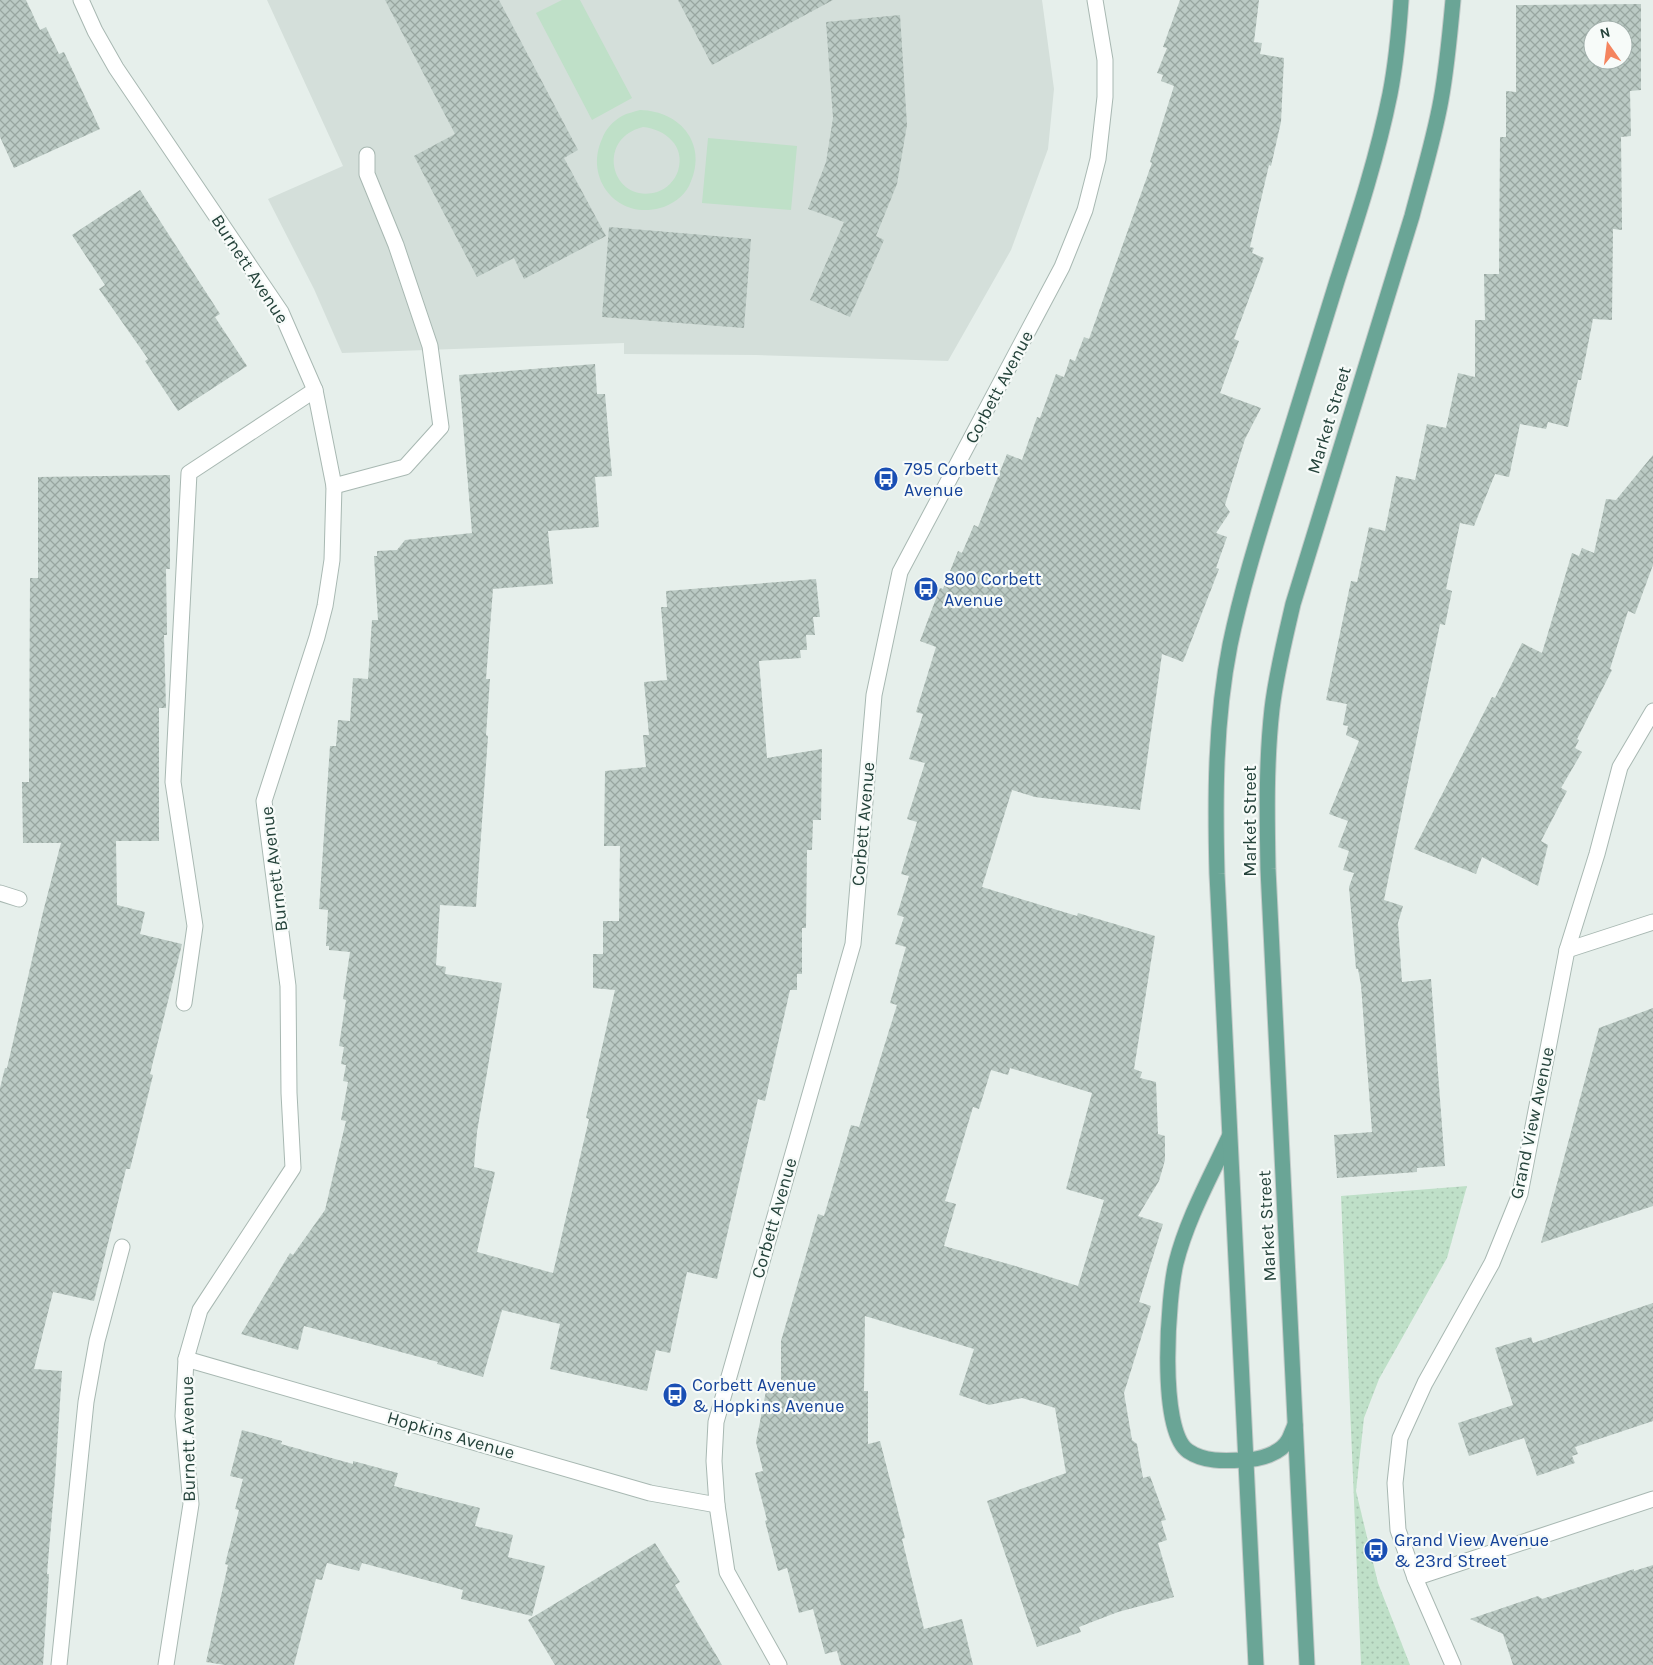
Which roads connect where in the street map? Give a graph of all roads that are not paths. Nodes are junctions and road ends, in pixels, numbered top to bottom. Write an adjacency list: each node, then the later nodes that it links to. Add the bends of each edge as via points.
1 (81, 0): 6 (street, Burnett Avenue, via 116,68 282,312)
2 (1095, 0): 20 (street, Corbett Avenue, via 1105,60 1105,97 1098,159 1085,210 1062,267 900,572 874,695 853,944 716,1422)
3 (1401, 0): 14 (main road, Market Street, via 1398,40 1379,141 1250,568 1230,644 1221,701 1215,818)
4 (1453, 0): 17 (main road, Market Street, via 1441,101 1429,154 1293,604 1272,708 1267,764 1268,870)
5 (367, 155): 7 (street, via 367,174 430,346 442,427 405,466)
6 (316, 390): 7 (street, Burnett Avenue); 13 (street, via 190,473 172,782 195,926)
7 (334, 486): 16 (street, Burnett Avenue, via 332,560 325,606 318,637 264,801 288,986 293,1168 200,1310)
8 (1653, 711): 12 (street, Grand View Avenue, via 1620,767)
9 (0, 892): 10 (street)
10 (20, 899)
11 (1653, 922): 12 (street)
12 (1567, 950): 21 (street, Grand View Avenue, via 1520,1194 1492,1263 1425,1383 1400,1438 1395,1483 1398,1530)
13 (184, 1003)
14 (1230, 1136): 18 (main road, Market Street); 18 (main road, via 1185,1233 1176,1264 1168,1332 1168,1384 1178,1439 1187,1450 1202,1458)
15 (122, 1247): 22 (street, via 97,1341 86,1402)
16 (186, 1359): 20 (street, Hopkins Avenue, via 650,1492); 23 (street, Burnett Avenue, via 183,1416 191,1504)
17 (1296, 1423): 18 (main road, via 1288,1441 1276,1451); 26 (main road, Market Street)
18 (1246, 1460): 25 (main road, Market Street)
19 (1653, 1499): 21 (street)
20 (717, 1505): 24 (street, Corbett Avenue, via 727,1572)
21 (1415, 1578): 27 (street, Grand View Avenue)
22 (59, 1665)
23 (166, 1665)
24 (779, 1665)
25 (1256, 1665)
26 (1307, 1665)
27 (1453, 1665)

